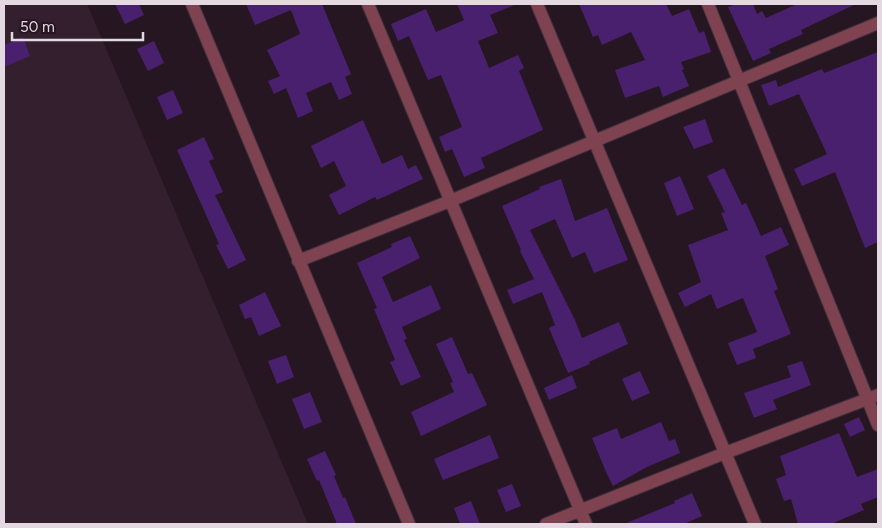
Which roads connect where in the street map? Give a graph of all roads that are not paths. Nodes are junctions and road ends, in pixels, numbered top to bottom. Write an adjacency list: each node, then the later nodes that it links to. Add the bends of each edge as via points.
1 (192, 4): 9 (street)
2 (368, 4): 8 (street)
3 (537, 4): 7 (street)
4 (708, 4): 6 (street)
5 (878, 23): 6 (street)
6 (738, 81): 7 (street); 10 (street)
7 (594, 140): 8 (street); 12 (street)
8 (450, 201): 9 (street); 13 (street)
9 (298, 261): 14 (street)
10 (873, 397): 11 (street); 12 (street)
11 (878, 424)
12 (725, 452): 13 (street); 17 (street)
13 (580, 510): 15 (street); 16 (street)
14 (409, 524)
15 (546, 524)
16 (586, 524)
17 (754, 524)

